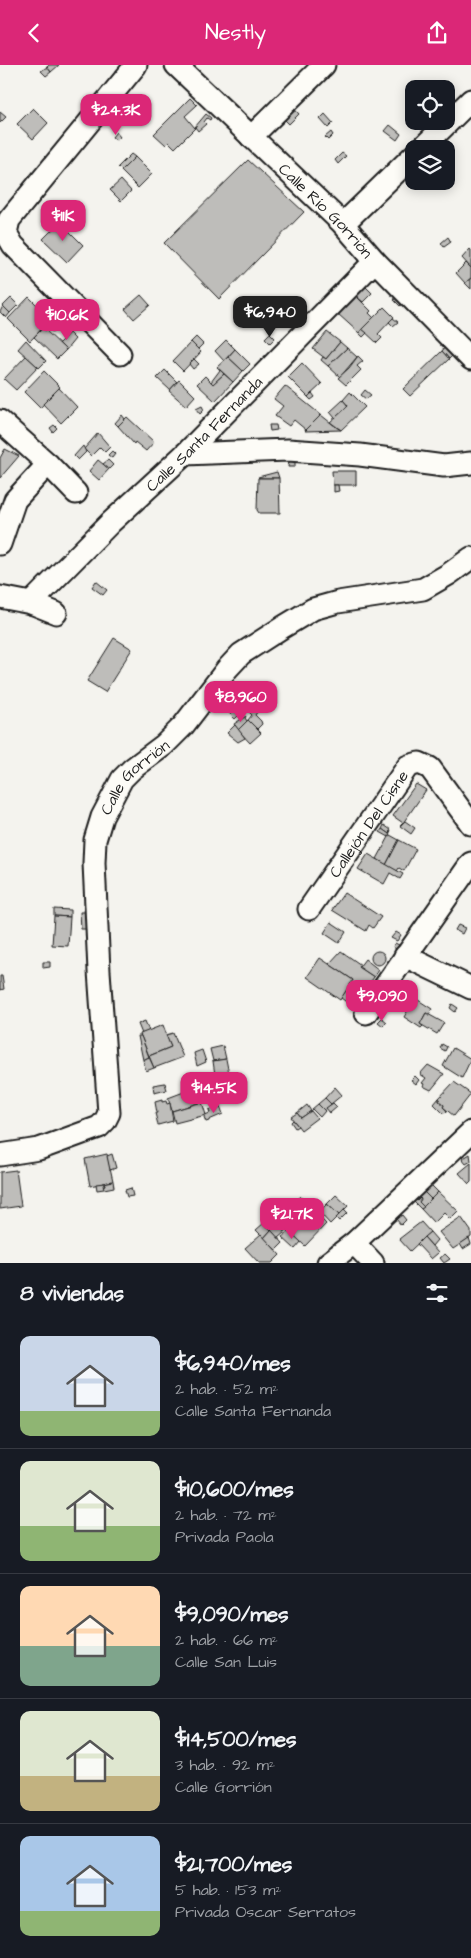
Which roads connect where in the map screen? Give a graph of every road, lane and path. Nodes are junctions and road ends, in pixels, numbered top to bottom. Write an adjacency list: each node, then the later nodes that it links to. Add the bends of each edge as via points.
1 (136, 65): 11 (street, via 9,221 6,233 13,245)
2 (176, 65): 5 (street, Calle Río Gorrión)
3 (324, 65): 5 (street)
4 (471, 100): 6 (street)
5 (251, 137): 8 (street, Calle Río Gorrión)
6 (430, 140)
7 (405, 164): 8 (street)
8 (344, 224): 9 (street, Calle Río Gorrión)
9 (375, 261): 10 (street, Calle Río Gorrión); 13 (street, Calle Santa Fernanda)
10 (467, 346)
11 (120, 354)
12 (0, 421): 15 (street)
13 (185, 454): 14 (street, via 288,450 444,466); 20 (street, Calle Santa Fernanda)
14 (471, 463)
15 (48, 464): 16 (street); 17 (street, via 15,500)
16 (76, 493)
17 (0, 544)
18 (471, 558): 29 (street, Calle Gorrión, via 423,589 338,602 313,609 283,627 241,654 183,726 122,779 102,817 95,840 94,863 109,1113 99,1127 39,1149)
19 (0, 597): 20 (street)
20 (30, 603): 21 (street)
21 (56, 613)
22 (471, 824): 24 (street, Callejón Del Cisne, via 430,768 419,763 408,766)
23 (471, 863): 25 (street)
24 (309, 909)
25 (405, 957): 26 (street); 27 (street)
26 (471, 988)
27 (366, 1013)
28 (471, 1132): 30 (street)
29 (0, 1155)
30 (354, 1243): 31 (street); 32 (street)
31 (328, 1263)
32 (373, 1263)

